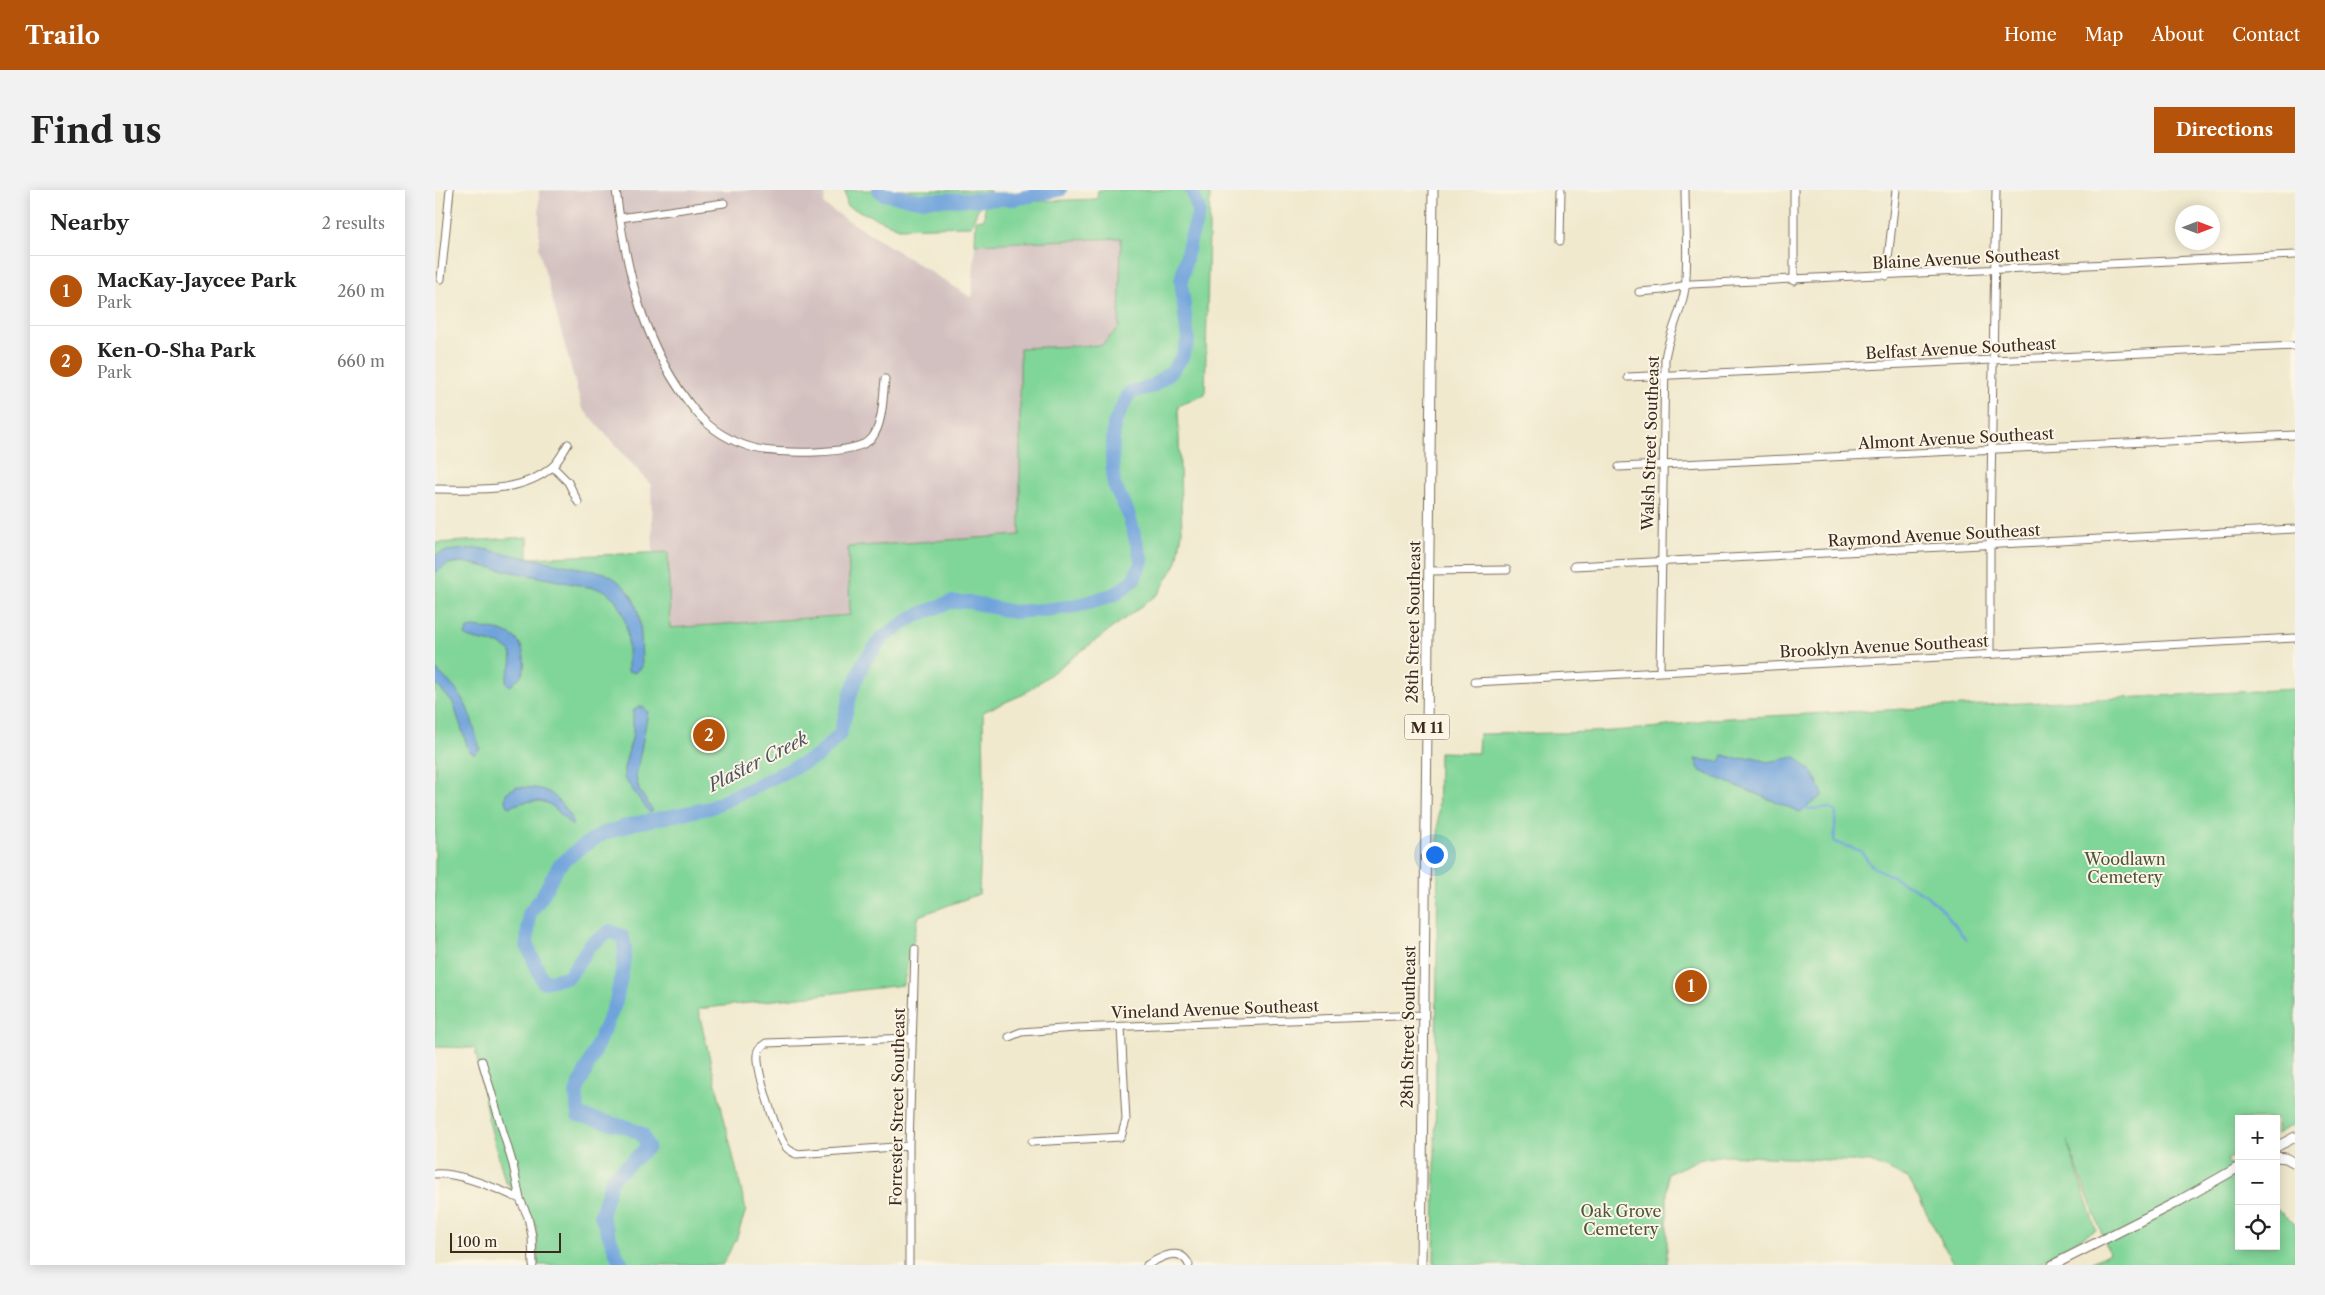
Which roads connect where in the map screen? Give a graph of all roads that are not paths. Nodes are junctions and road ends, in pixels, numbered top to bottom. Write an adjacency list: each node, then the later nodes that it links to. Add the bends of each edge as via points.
1 (450, 190): 15 (street)
2 (616, 190): 10 (street)
3 (1433, 190): 37 (main road, 28th Street Southeast / M 11)
4 (1561, 190): 11 (street)
5 (1685, 190): 17 (street, Walsh Street Southeast)
6 (1794, 190): 16 (street)
7 (1896, 190): 14 (street)
8 (1996, 190): 13 (street)
9 (724, 203): 10 (street)
10 (620, 218): 23 (street, via 627,266 646,328 671,377 697,414 720,434 755,448 800,452 860,447 872,438 878,424)
11 (1561, 241)
12 (2295, 255): 13 (street, Blaine Avenue Southeast)
13 (1995, 270): 14 (street, Blaine Avenue Southeast); 20 (street)
14 (1886, 276): 16 (street, Blaine Avenue Southeast)
15 (441, 279)
16 (1794, 281): 17 (street, Blaine Avenue Southeast)
17 (1685, 286): 18 (street, Blaine Avenue Southeast); 21 (street, Walsh Street Southeast, via 1667,346)
18 (1639, 292)
19 (2295, 346): 20 (street, Belfast Avenue Southeast)
20 (1993, 360): 21 (street, Belfast Avenue Southeast); 26 (street)
21 (1664, 376): 22 (street, Belfast Avenue Southeast); 27 (street, Walsh Street Southeast)
22 (1628, 378)
23 (885, 379)
24 (2295, 435): 26 (street, Almont Avenue Southeast)
25 (568, 444): 28 (street)
26 (1992, 450): 27 (street, Almont Avenue Southeast); 33 (street)
27 (1663, 466): 29 (street, Almont Avenue Southeast); 34 (street, Walsh Street Southeast)
28 (553, 467): 30 (street, via 530,481 513,485); 31 (street, via 568,482)
29 (1619, 467)
30 (435, 490)
31 (578, 502)
32 (2295, 529): 33 (street, Raymond Avenue Southeast)
33 (1989, 546): 34 (street, Raymond Avenue Southeast); 39 (street)
34 (1660, 562): 35 (street, Raymond Avenue Southeast); 40 (street, Walsh Street Southeast)
35 (1574, 566)
36 (1507, 570): 37 (street)
37 (1429, 571): 43 (main road, 28th Street Southeast / M 11)
38 (2295, 638): 39 (street, Brooklyn Avenue Southeast)
39 (1990, 654): 40 (street, Brooklyn Avenue Southeast)
40 (1660, 671): 41 (street, Brooklyn Avenue Southeast)
41 (1474, 682)
42 (915, 949): 45 (street, Forrester Street Southeast)
43 (1424, 1015): 44 (street, Vineland Avenue Southeast); 61 (main road, 28th Street Southeast / M 11)
44 (1121, 1028): 46 (street, Vineland Avenue Southeast, via 1021,1032); 49 (street, via 1126,1120 1121,1137)
45 (912, 1038): 51 (street, Forrester Street Southeast); 51 (street, via 766,1043 758,1053 762,1083 779,1131 786,1147 796,1154)
46 (1009, 1038)
47 (482, 1061): 56 (street)
48 (2295, 1137): 50 (main road)
49 (1032, 1142)
50 (2280, 1145)
51 (909, 1146): 58 (street, Forrester Street Southeast)
52 (2280, 1157): 53 (main road)
53 (2295, 1163)
54 (2235, 1170): 62 (main road)
55 (435, 1174): 56 (street, via 490,1185)
56 (520, 1199): 57 (street, via 532,1236)
57 (533, 1265)
58 (909, 1265)
59 (1147, 1265): 60 (street, via 1172,1254 1182,1256)
60 (1189, 1265)
61 (1421, 1265)
62 (2053, 1265)

